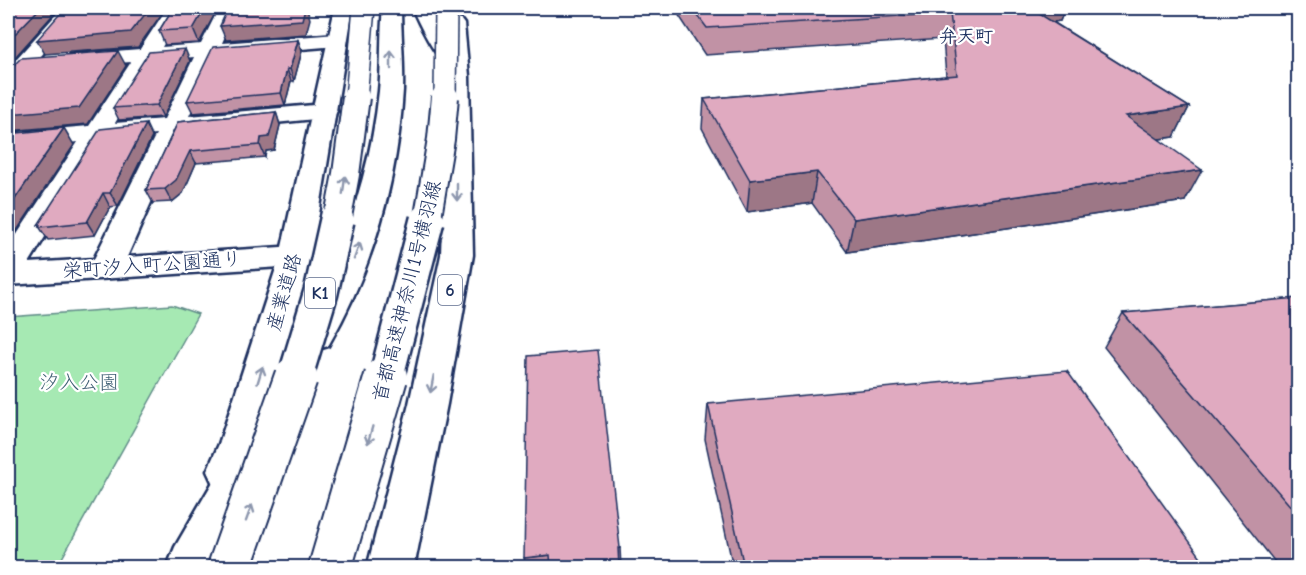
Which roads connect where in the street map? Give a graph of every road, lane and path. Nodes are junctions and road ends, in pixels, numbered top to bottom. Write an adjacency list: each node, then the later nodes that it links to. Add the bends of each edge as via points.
1 (72, 8): 14 (main road)
2 (176, 8): 12 (main road)
3 (228, 8): 11 (main road)
4 (344, 8): 10 (main road, 産業道路)
5 (364, 8): 22 (main road, K1, one-way to 5, bridge, via 273,449 319,297 342,197)
6 (392, 8): 22 (main road, one-way to 6, via 356,255 379,176 391,90)
7 (421, 8): 13 (main road, via 433,33)
8 (446, 8): 23 (main road, 首都高速神奈川1号横羽線, one-way to 23, bridge, via 445,109 435,183 410,294)
9 (452, 8): 13 (main road, 6)
10 (337, 40): 11 (main road); 15 (main road, 産業道路)
11 (209, 49): 12 (main road); 16 (main road)
12 (146, 54): 14 (main road); 17 (main road)
13 (456, 62): 24 (main road, 6, one-way to 24, via 457,255)
14 (15, 73)
15 (325, 111): 16 (main road); 19 (main road, 産業道路)
16 (173, 125): 17 (main road); 20 (main road)
17 (97, 132): 18 (main road); 21 (main road)
18 (8, 141)
19 (296, 256): 20 (main road, 栄町汐入町公園通り); 22 (main road, 産業道路, one-way to 19)
20 (106, 268): 21 (main road, 栄町汐入町公園通り)
21 (8, 273)
22 (203, 566)
23 (330, 567)
24 (390, 567)

